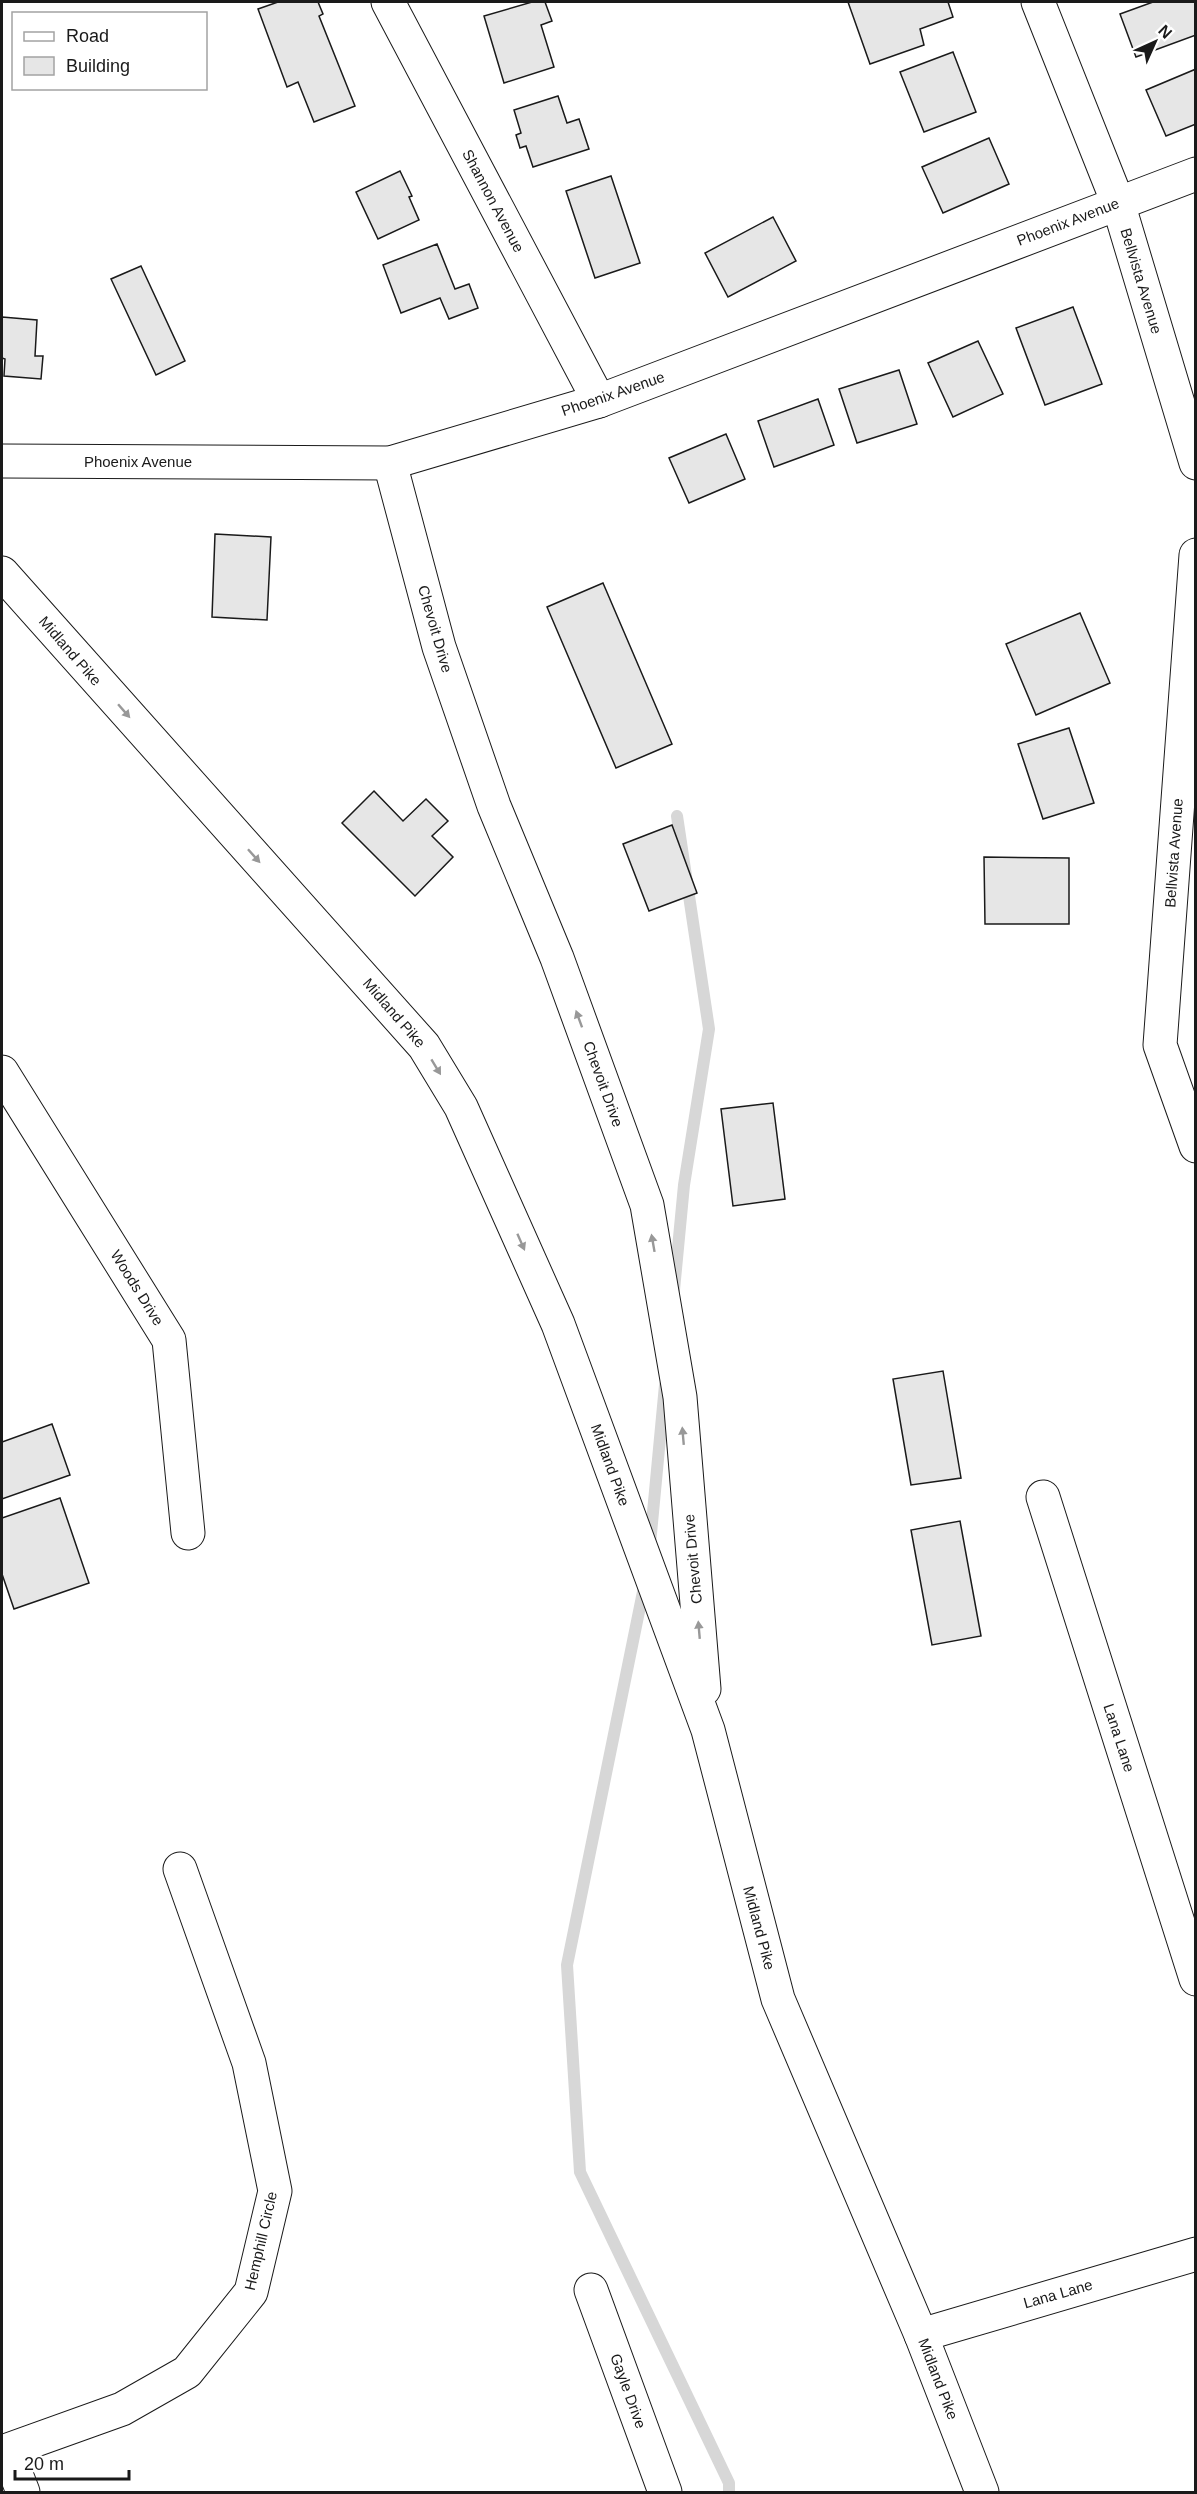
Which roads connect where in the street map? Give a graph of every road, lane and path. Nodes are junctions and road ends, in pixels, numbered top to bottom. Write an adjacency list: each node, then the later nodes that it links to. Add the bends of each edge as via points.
1 (388, 2): 5 (street, Shannon Avenue)
2 (1038, 2): 4 (street, Bellvista Avenue)
3 (1196, 174): 4 (street, Phoenix Avenue)
4 (1118, 203): 5 (street, Phoenix Avenue); 8 (street, Bellvista Avenue)
5 (599, 401): 7 (street, Phoenix Avenue)
6 (2, 461): 7 (street, Phoenix Avenue)
7 (390, 463): 15 (street, Chevoit Drive, one-way to 7, via 680,1397 647,1205 461,711 439,647)
8 (1196, 463)
9 (1196, 555): 12 (street, Bellvista Avenue, via 1160,1045)
10 (2, 573): 15 (street, Midland Pike, one-way to 15, via 424,1046 461,1107 558,1324)
11 (2, 1072): 14 (street, Woods Drive, via 169,1340)
12 (1196, 1146)
13 (1043, 1497): 17 (street, Lana Lane)
14 (188, 1533)
15 (708, 1730): 20 (street, Midland Pike, via 778,1999)
16 (180, 1869): 21 (street, Hemphill Circle, via 249,2063 275,2191 251,2292 187,2372 122,2409)
17 (1196, 1979)
18 (1196, 2254): 20 (street, Lana Lane)
19 (591, 2290): 23 (street, Gayle Drive)
20 (921, 2335): 24 (street, Midland Pike)
21 (4, 2452): 22 (street)
22 (23, 2493)
23 (665, 2493)
24 (982, 2493)

